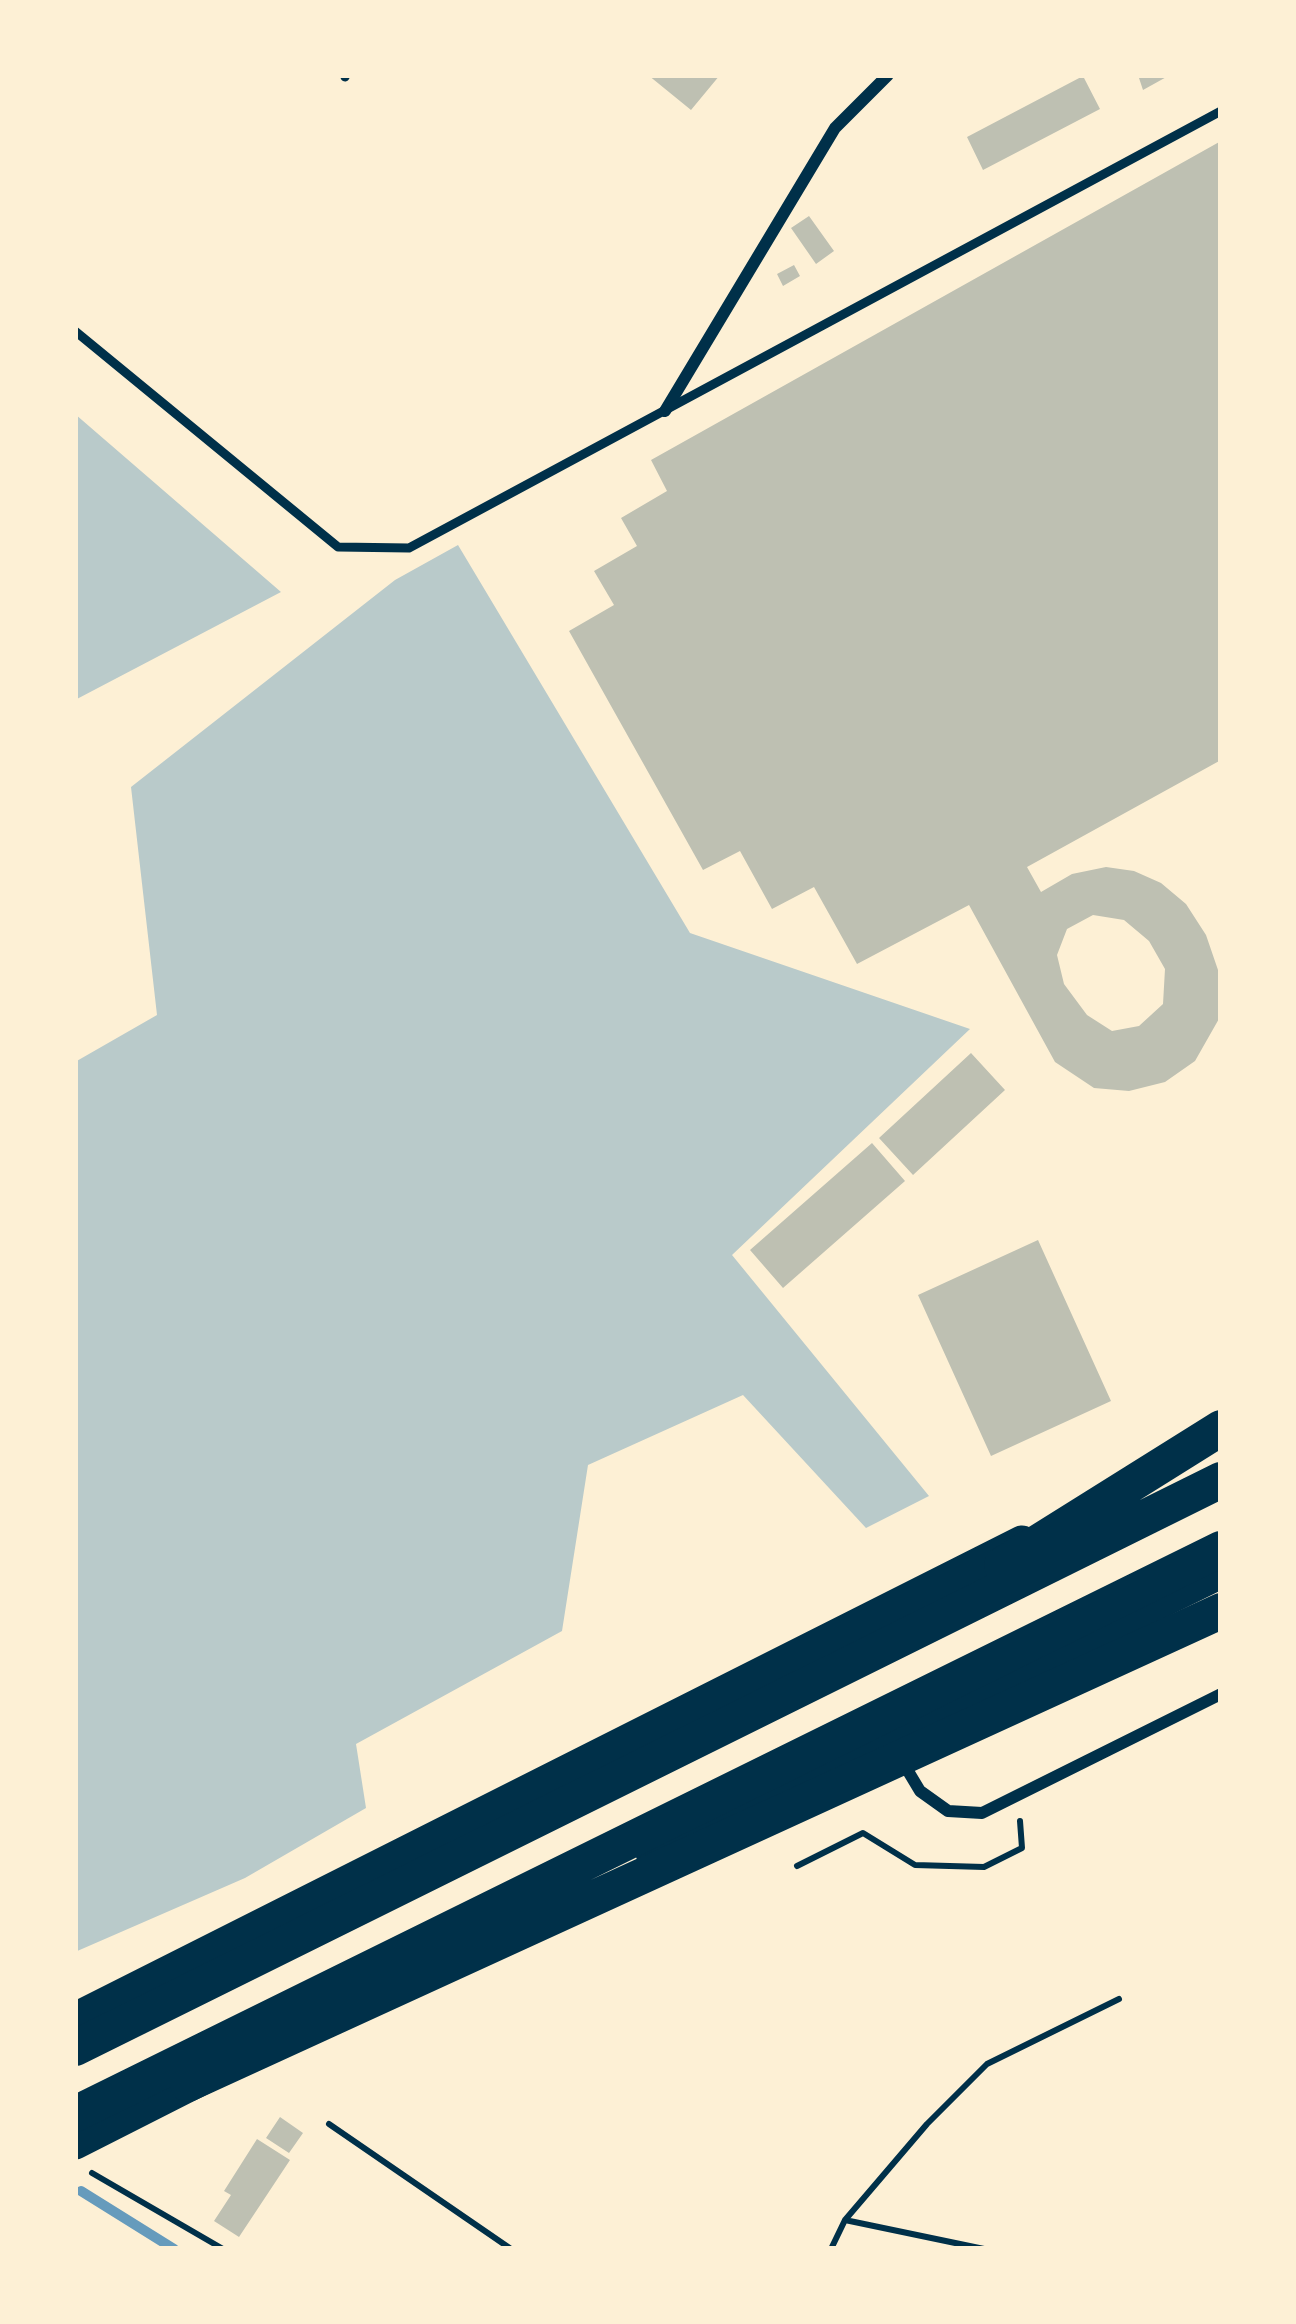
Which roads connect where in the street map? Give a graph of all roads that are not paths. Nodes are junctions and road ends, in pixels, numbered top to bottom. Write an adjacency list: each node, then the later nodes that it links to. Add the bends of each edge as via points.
1 (888, 75): 4 (street, via 835,128)
2 (1221, 111): 4 (lane)
3 (75, 331): 4 (lane, via 338,547 410,548)
4 (665, 410)
5 (1221, 1428): 11 (highway)
6 (1221, 1441): 14 (highway)
7 (1221, 1480): 11 (highway)
8 (1221, 1550): 16 (highway)
9 (1221, 1572): 13 (highway)
10 (1221, 1611): 17 (highway)
11 (821, 1678): 15 (highway)
12 (1221, 1694): 13 (street, via 982,1813 948,1811 920,1791)
13 (888, 1736): 17 (highway)
14 (75, 2019)
15 (75, 2048)
16 (75, 2114)
17 (78, 2148)

